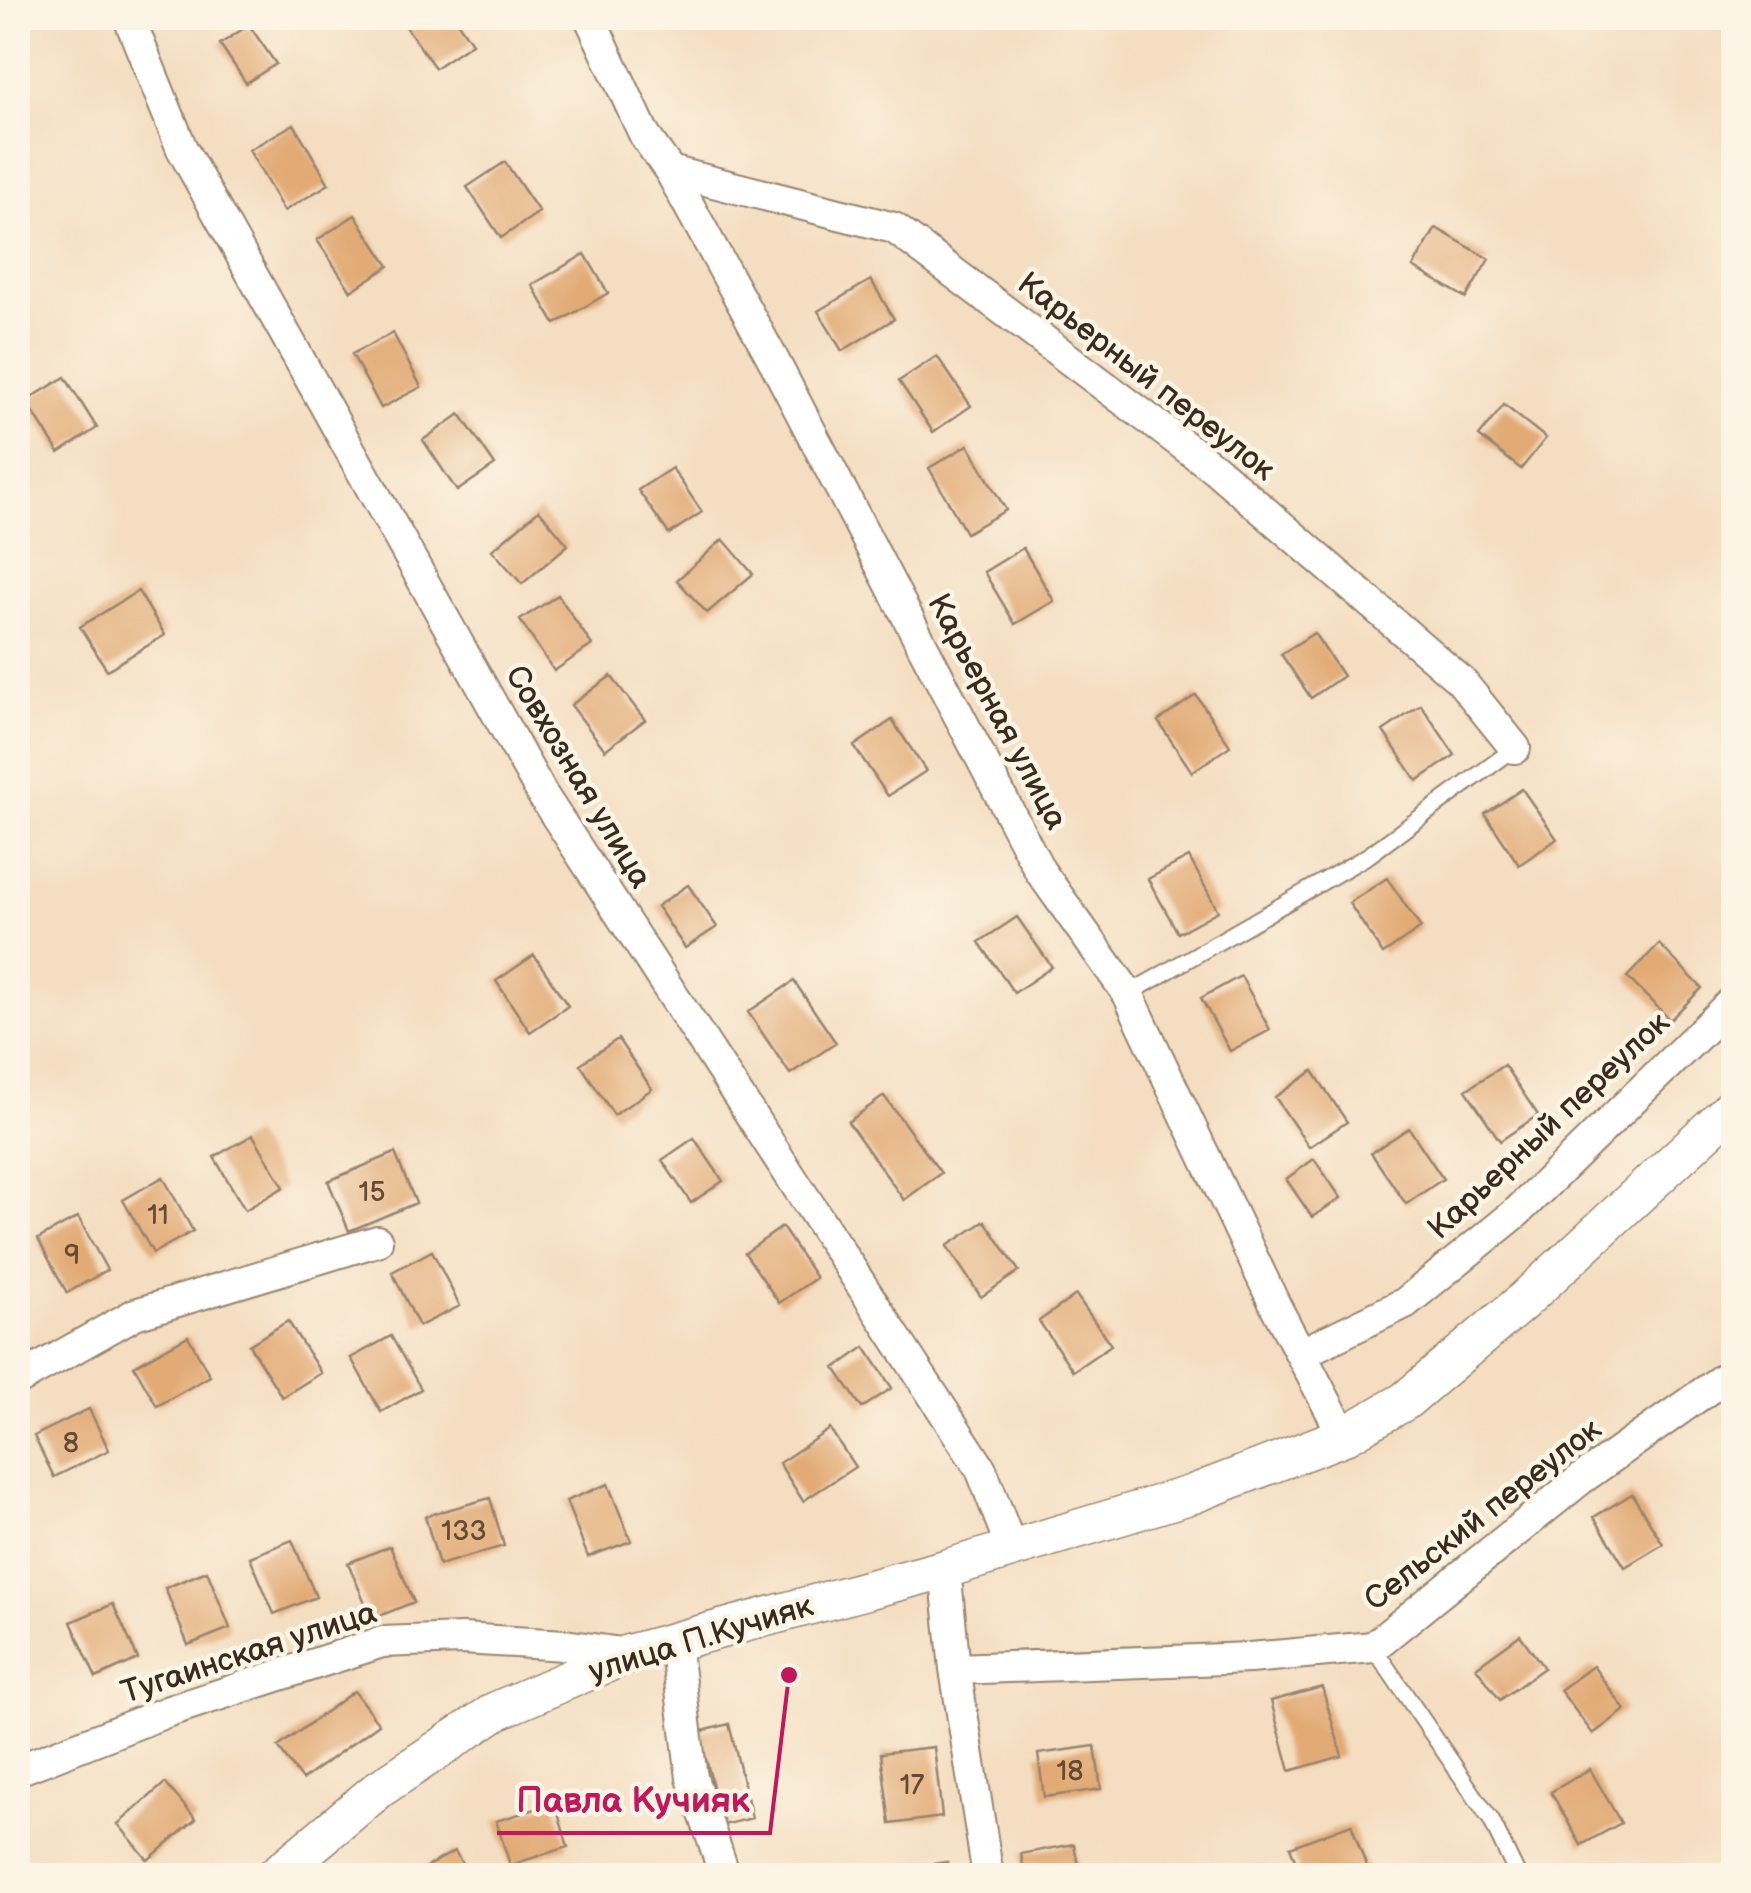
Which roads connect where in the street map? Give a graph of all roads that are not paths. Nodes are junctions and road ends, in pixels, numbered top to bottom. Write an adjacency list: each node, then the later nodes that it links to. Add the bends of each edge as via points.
1 (129, 18): 13 (street, Совхозная улица, via 182,148 542,794 982,1469)
2 (590, 18): 3 (street, Карьерная улица, via 645,136)
3 (670, 171): 4 (street, Карьерный переулок, via 894,228 1214,468 1461,682); 5 (street, Карьерная улица, via 1040,870)
4 (1515, 748): 5 (lane, via 1370,855)
5 (1128, 994): 9 (street, Карьерная улица)
6 (1734, 1000): 9 (street, Карьерный переулок, via 1516,1213 1405,1303)
7 (1734, 1106): 12 (street, улица П.Кучияк, via 1478,1340 1405,1401)
8 (378, 1241): 11 (street, via 136,1314)
9 (1302, 1353): 12 (street, Карьерная улица)
10 (1734, 1370): 16 (street, Сельский переулок, via 1581,1479)
11 (18, 1380)
12 (1344, 1436): 13 (street, улица П.Кучияк, via 1193,1494)
13 (1011, 1547): 14 (street, улица П.Кучияк)
14 (944, 1569): 15 (street, улица П.Кучияк); 18 (street)
15 (675, 1642): 17 (street, улица П.Кучияк); 21 (street, via 692,1778)
16 (1373, 1647): 18 (street, Сельский переулок); 23 (lane, via 1491,1820)
17 (628, 1654): 19 (street, Тугаинская улица, via 462,1639 382,1642 170,1711); 20 (street, улица П.Кучияк, via 496,1711 378,1789)
18 (955, 1669): 22 (street)
19 (18, 1770)
20 (275, 1876)
21 (726, 1876)
22 (988, 1876)
23 (1518, 1876)

